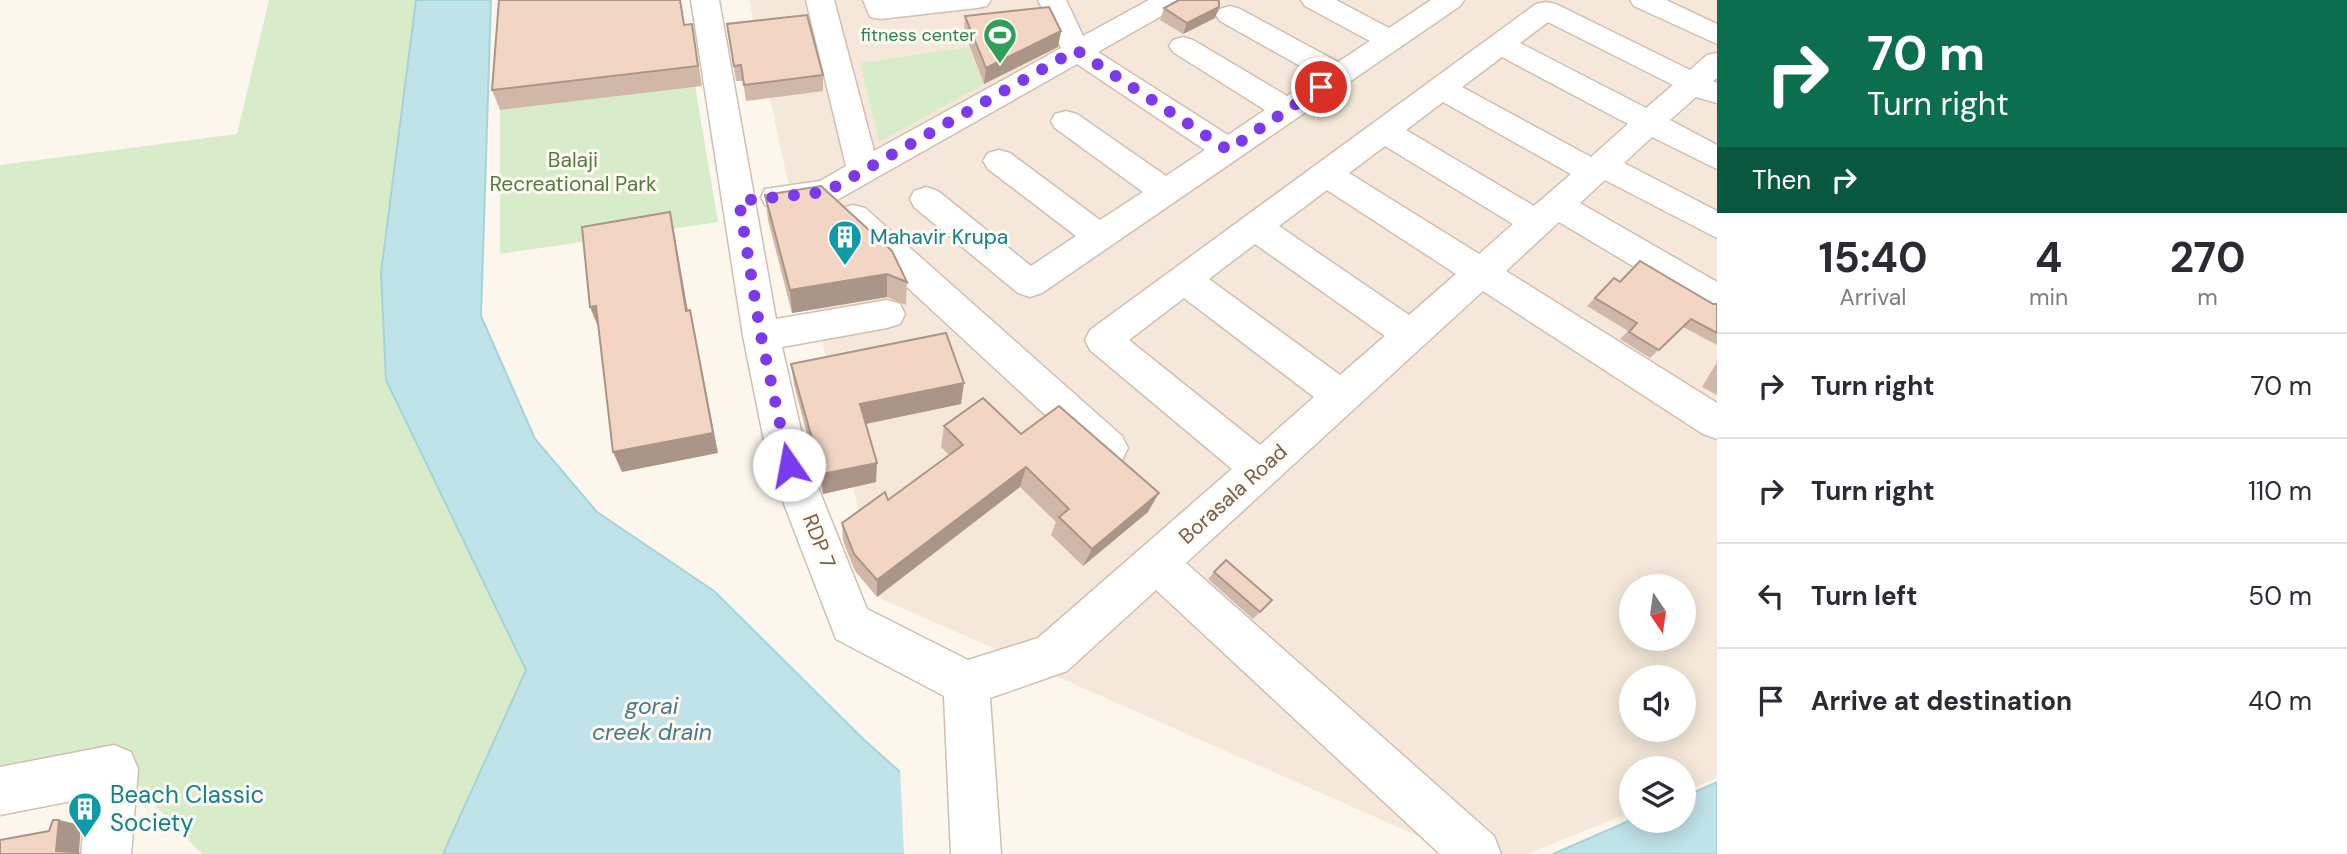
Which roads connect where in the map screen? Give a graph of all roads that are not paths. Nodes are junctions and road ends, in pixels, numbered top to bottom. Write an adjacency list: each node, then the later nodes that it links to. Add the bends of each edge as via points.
1 (705, 0): 33 (street, RDP 7)
2 (820, 0): 27 (street)
3 (877, 0): 4 (street, via 880,11)
4 (976, 0)
5 (1052, 0): 16 (street)
6 (1169, 0): 16 (street)
7 (1315, 0): 13 (street)
8 (1644, 0): 10 (street)
9 (1436, 3): 13 (street)
10 (1689, 8): 12 (street)
11 (1230, 15): 17 (street)
12 (1717, 35)
13 (1390, 40): 17 (street)
14 (1500, 44): 18 (street, via 1546,10); 19 (street); 22 (street)
15 (1183, 46): 20 (street)
16 (1076, 50): 24 (street); 27 (street)
17 (1339, 75): 20 (street)
18 (1709, 80): 22 (street, Borasala Road)
19 (1441, 88): 23 (street); 28 (street)
20 (1287, 110): 24 (street)
21 (1066, 121): 31 (street)
22 (1649, 122): 25 (street); 28 (street, Borasala Road)
23 (1384, 131): 29 (street); 34 (street)
24 (1228, 150): 31 (street)
25 (1717, 158)
26 (999, 161): 37 (street)
27 (863, 169): 30 (street)
28 (1597, 169): 34 (street, Borasala Road); 35 (street)
29 (1326, 174): 36 (street); 38 (street)
30 (826, 192): 33 (street); 46 (street)
31 (1166, 192): 37 (street)
32 (926, 199): 37 (street, via 1030,284)
33 (739, 201): 43 (street, RDP 7)
34 (1547, 214): 38 (street, Borasala Road); 40 (street)
35 (1717, 226)
36 (1255, 227): 39 (street); 42 (street)
37 (1100, 237)
38 (1481, 272): 42 (street, Borasala Road); 45 (street)
39 (1185, 279): 44 (street); 47 (street, via 1104,340)
40 (1717, 299)
41 (887, 314): 43 (street)
42 (1411, 335): 44 (street, Borasala Road)
43 (761, 336): 49 (street, RDP 7, via 789,465 851,624)
44 (1342, 397): 47 (street, Borasala Road)
45 (1717, 423)
46 (1108, 448)
47 (1260, 469): 48 (street, Borasala Road)
48 (1156, 563): 49 (street, Borasala Road, via 1051,656); 53 (street)
49 (966, 696): 52 (street)
50 (0, 791): 51 (street, via 114,769)
51 (106, 854)
52 (976, 854)
53 (1476, 854)

